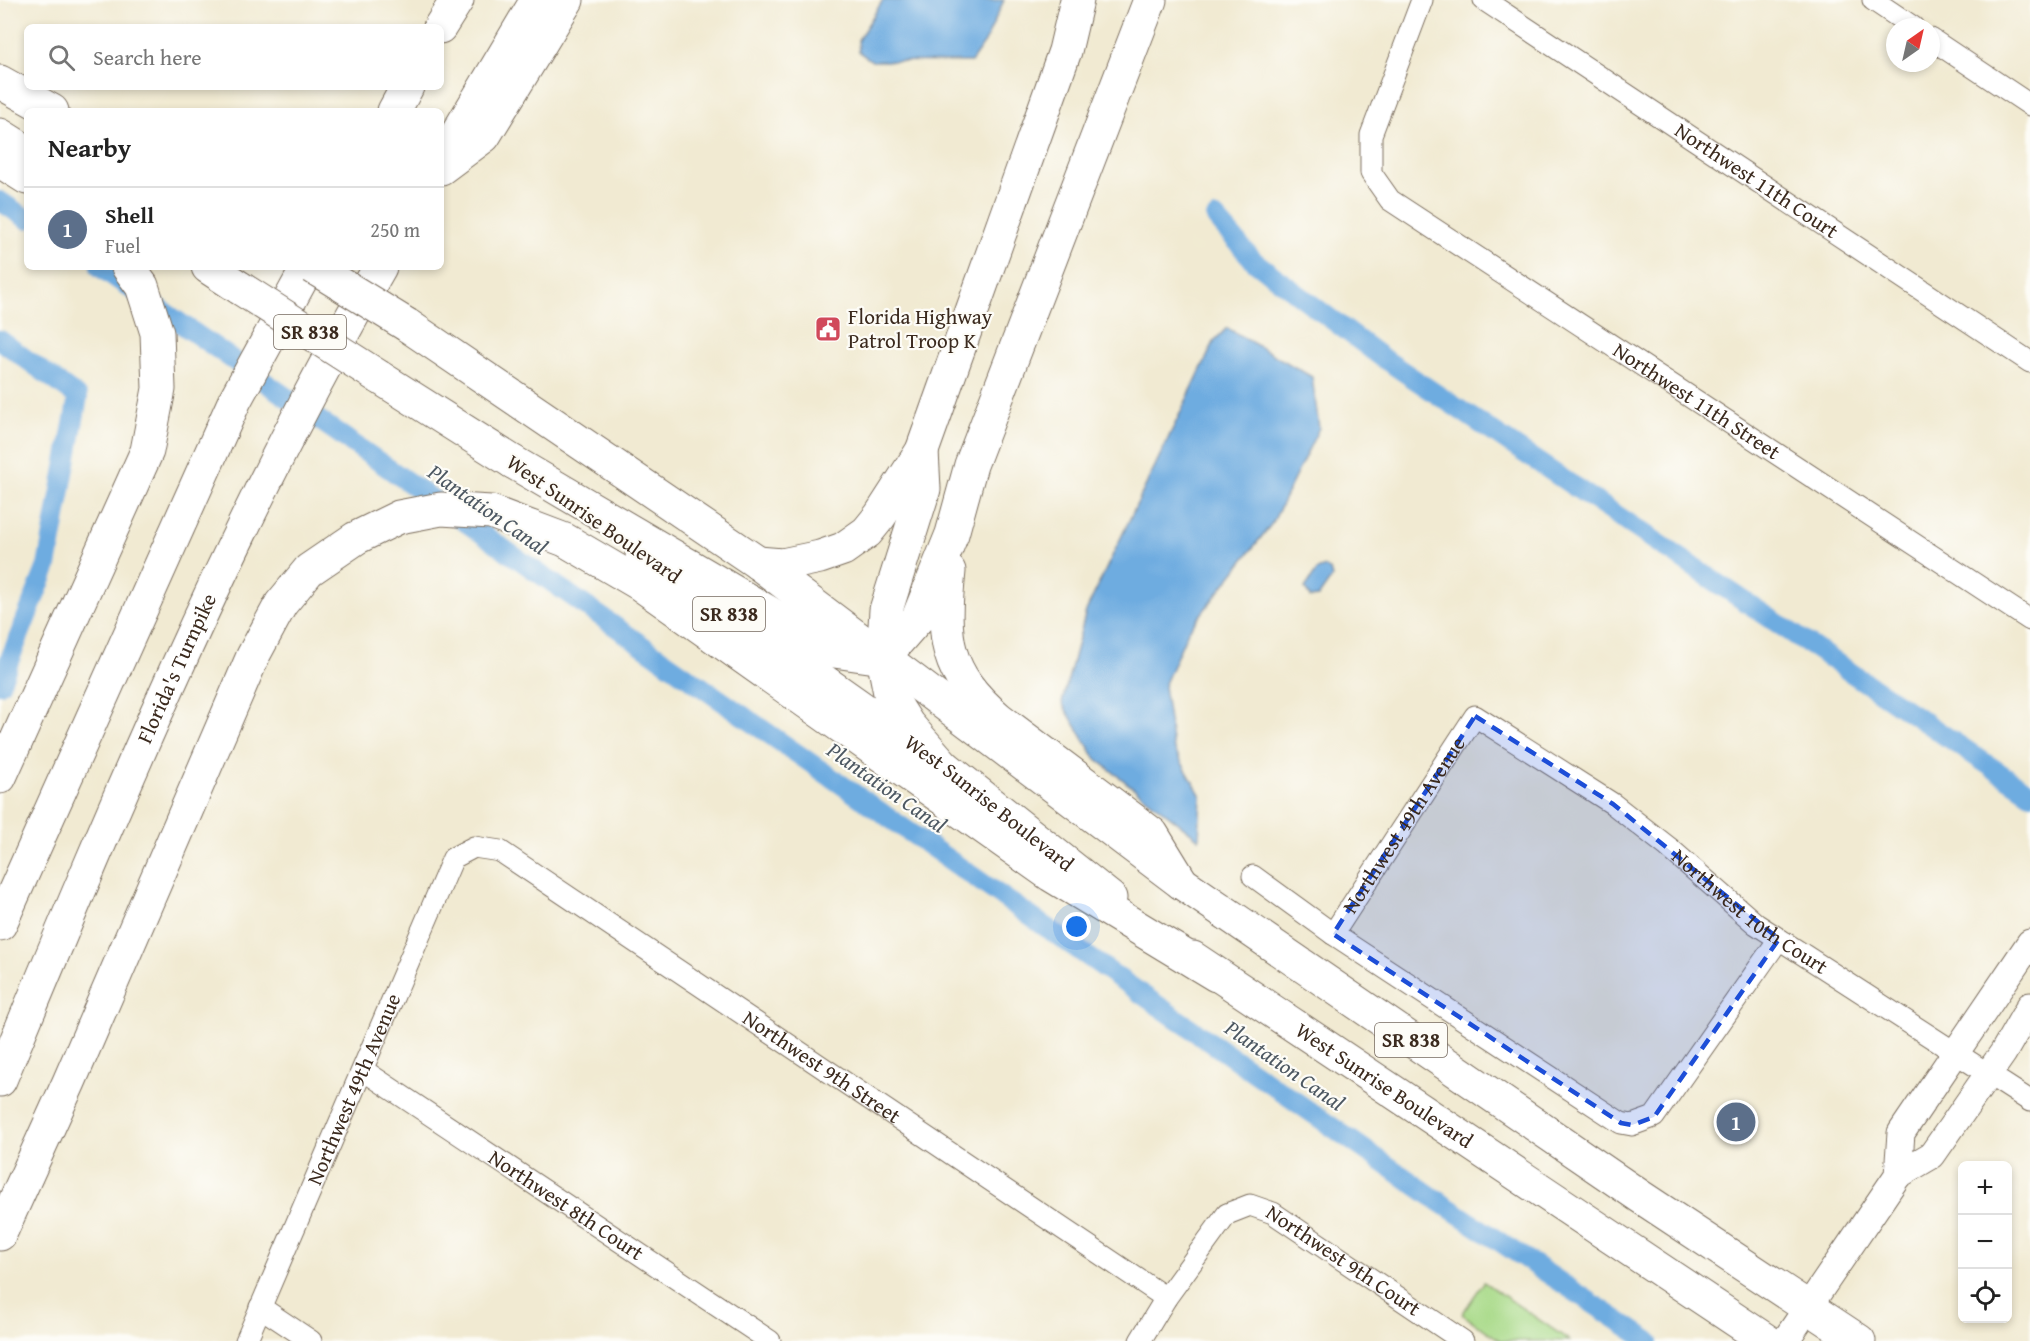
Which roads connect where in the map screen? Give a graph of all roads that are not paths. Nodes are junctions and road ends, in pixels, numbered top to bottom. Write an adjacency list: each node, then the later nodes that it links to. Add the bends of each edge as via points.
1 (452, 0): 12 (main road)
2 (457, 0): 13 (main road)
3 (537, 0): 23 (main road)
4 (567, 0): 25 (main road, via 484,136)
5 (1077, 0): 15 (main road)
6 (1095, 0): 15 (main road)
7 (1150, 0): 35 (main road, via 971,465)
8 (1422, 0): 37 (street, Northwest 11th Street, via 1371,135 1371,173 1390,200)
9 (1484, 0): 32 (street, Northwest 11th Court)
10 (1873, 0): 11 (street)
11 (1900, 18)
12 (441, 24)
13 (442, 24)
14 (1940, 45): 18 (street)
15 (1065, 51): 33 (main road)
16 (0, 82): 19 (main road)
17 (405, 90): 20 (main road)
18 (2030, 105)
19 (47, 108)
20 (396, 108)
21 (0, 135): 22 (main road)
22 (24, 150)
23 (444, 156)
24 (0, 162): 26 (main road)
25 (444, 166)
26 (24, 176)
27 (130, 270): 41 (main road, via 142,286 157,333 159,389 147,451)
28 (213, 270): 34 (main road, West Sunrise Boulevard / SR 838, bridge)
29 (306, 270): 45 (main road, via 235,400)
30 (318, 270): 36 (main road, SR 838, bridge, via 407,325)
31 (378, 270): 54 (main road, Florida's Turnpike, via 321,369 209,596 102,836)
32 (2030, 362)
33 (922, 451): 36 (main road, via 880,516 867,532 843,549 782,565); 38 (main road, via 924,489 886,610)
34 (513, 462): 38 (main road, via 834,651); 40 (main road, West Sunrise Boulevard / SR 838)
35 (952, 534): 38 (main road, via 918,618); 44 (main road, via 944,617 949,650 962,680 999,719 1152,834)
36 (758, 563): 38 (main road, SR 838)
37 (2030, 620)
38 (883, 658): 40 (main road, via 891,698 908,725); 44 (main road, SR 838)
39 (1475, 716): 46 (street, Northwest 49th Avenue); 47 (street, Northwest 10th Court, via 1613,804 1755,924)
40 (944, 766): 49 (main road, West Sunrise Boulevard / SR 838, via 1114,901)
41 (0, 777)
42 (474, 847): 52 (street, Northwest 49th Avenue, via 453,858); 58 (street, Northwest 9th Street, via 500,851)
43 (1252, 876): 46 (street, Northwest 49th Avenue)
44 (1182, 882): 60 (main road, SR 838, via 1641,1197)
45 (0, 924)
46 (1333, 934): 47 (street, Northwest 49th Avenue, via 1622,1123 1632,1125 1654,1117)
47 (1779, 939): 51 (street, Northwest 10th Court)
48 (2030, 943): 51 (street)
49 (1216, 975): 57 (main road, via 1051,875 640,584 565,540 491,512 441,509 399,517 356,538 309,570 281,604 253,656); 66 (main road, West Sunrise Boulevard / SR 838)
50 (2030, 1006): 53 (street)
51 (1955, 1052): 53 (street, Northwest 10th Court); 56 (street, via 1901,1133)
52 (363, 1070): 59 (street, Northwest 49th Avenue); 64 (street, Northwest 8th Court)
53 (1988, 1074): 55 (street, Northwest 10th Court); 56 (street, via 1932,1155)
54 (0, 1080)
55 (2030, 1101)
56 (1898, 1175): 60 (street)
57 (0, 1234)
58 (1166, 1298): 61 (street, Northwest 9th Court, via 1227,1214 1250,1205 1273,1212); 65 (street)
59 (260, 1307): 62 (street, Northwest 49th Avenue); 63 (street)
60 (1810, 1308): 67 (street); 68 (main road, SR 838)
61 (1453, 1338)
62 (246, 1341)
63 (311, 1341)
64 (770, 1341)
65 (1140, 1341)
66 (1767, 1341)
67 (1785, 1341)
68 (1859, 1341)

